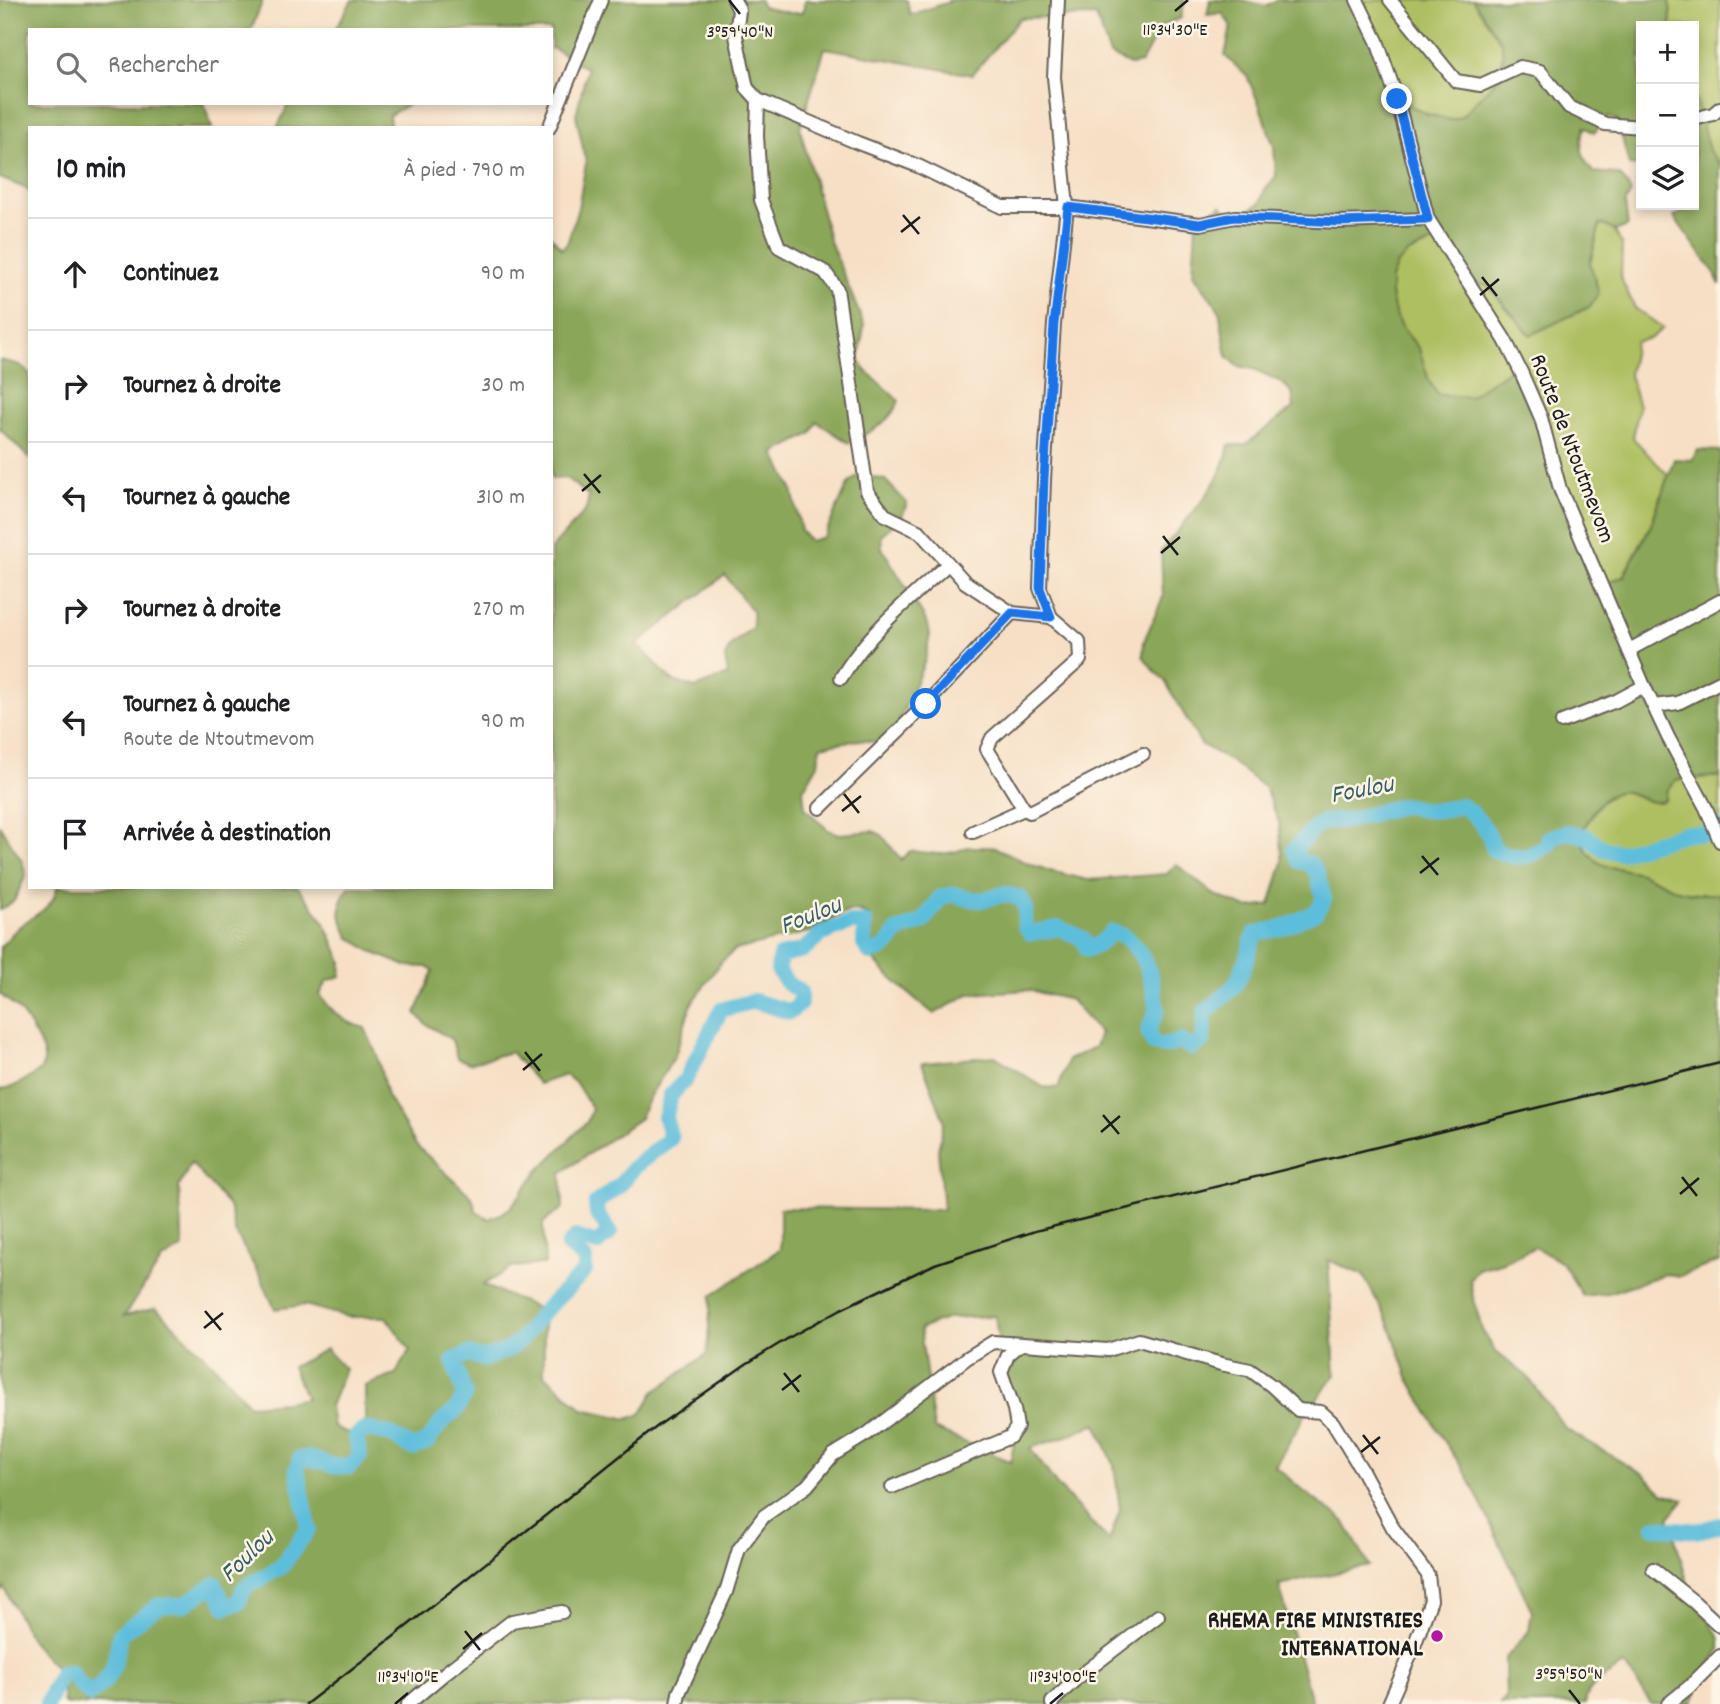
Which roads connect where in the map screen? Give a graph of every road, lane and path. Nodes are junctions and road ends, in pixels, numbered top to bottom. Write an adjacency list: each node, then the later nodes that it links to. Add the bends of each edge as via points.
1 (601, 0): 9 (street)
2 (734, 0): 6 (street, via 747,88)
3 (1058, 0): 11 (street, via 1054,77)
4 (1357, 0): 12 (street, Route de Ntoutmevom, via 1397,99)
5 (1390, 0): 10 (street, via 1456,81 1481,85 1520,67 1539,71 1569,107 1605,124)
6 (758, 100): 11 (street, via 918,166 1002,207); 13 (street, via 761,200 779,247 825,272 837,289 867,491 885,515 920,532)
7 (1720, 108): 8 (street)
8 (1699, 118)
9 (550, 126)
10 (1636, 127)
11 (1068, 207): 12 (street, via 1200,224 1234,217 1339,222); 16 (street, via 1054,324 1044,479 1040,588)
12 (1428, 219): 17 (street, Route de Ntoutmevom, via 1521,372 1541,418 1560,489)
13 (948, 564): 15 (street, via 965,582); 18 (street, via 898,609)
14 (1720, 601): 17 (street)
15 (1012, 613): 16 (street); 24 (street)
16 (1051, 617): 25 (street, via 1079,641 1080,660 992,738 987,750)
17 (1629, 650): 20 (street, Route de Ntoutmevom)
18 (841, 678)
19 (1720, 682): 21 (street, via 1678,704)
20 (1644, 686): 21 (street, Route de Ntoutmevom); 22 (street)
21 (1654, 706): 27 (street, Route de Ntoutmevom)
22 (1562, 722)
23 (1143, 754): 25 (street, via 1030,812)
24 (820, 808)
25 (1024, 809): 26 (street)
26 (973, 832)
27 (1720, 841)
28 (1021, 1344): 29 (street, via 1008,1355 1001,1372 1017,1427 1010,1437); 36 (street, via 993,1342 967,1358 833,1455 807,1486 764,1516 739,1549 726,1592); 38 (street, via 1108,1350 1139,1340 1250,1370 1298,1410 1321,1412 1333,1423 1393,1528 1428,1575 1431,1600)
29 (892, 1486)
30 (1653, 1569): 33 (street)
31 (562, 1612): 35 (street, via 512,1621)
32 (1158, 1616): 37 (street, via 1076,1679)
33 (1720, 1626)
34 (1720, 1656): 39 (street)
35 (408, 1704)
36 (677, 1704)
37 (1052, 1704)
38 (1389, 1704)
39 (1668, 1704)

